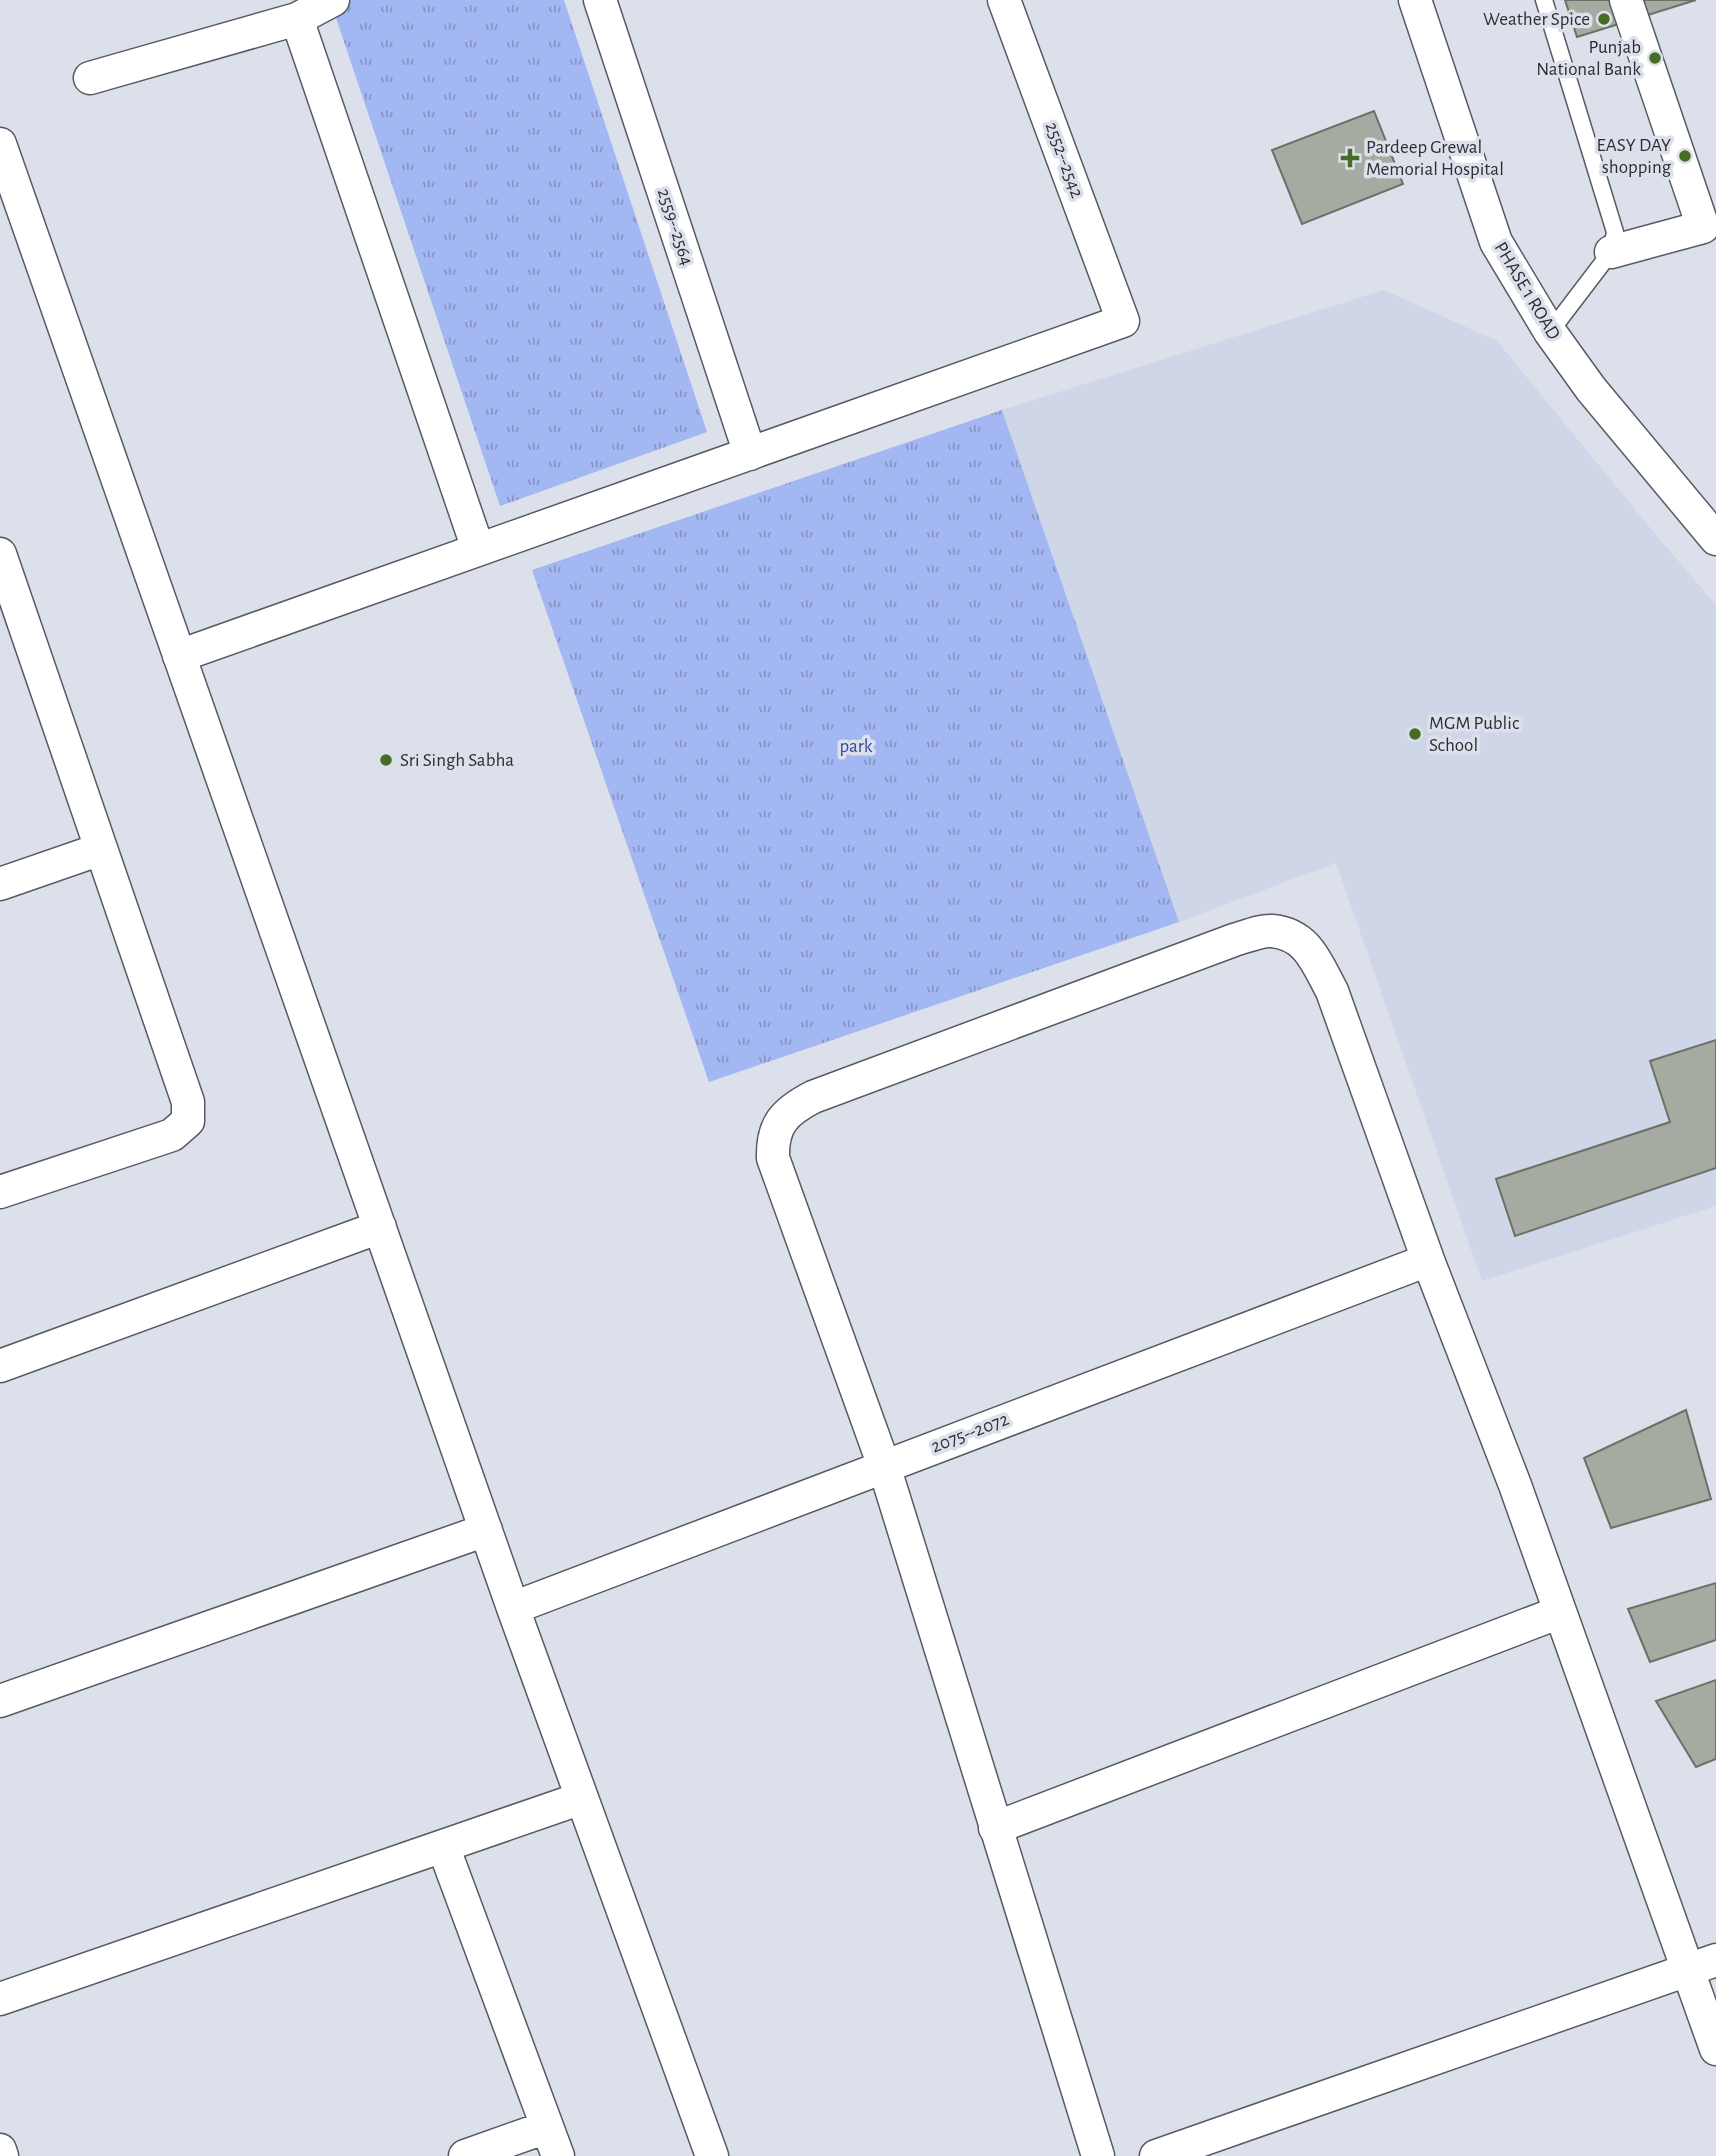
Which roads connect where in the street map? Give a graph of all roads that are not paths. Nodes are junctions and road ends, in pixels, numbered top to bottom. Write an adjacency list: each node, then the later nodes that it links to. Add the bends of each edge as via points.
1 (333, 0): 7 (street)
2 (600, 0): 13 (street, 2559--2564)
3 (1004, 0): 13 (street, 2552--2542, via 1124,321)
4 (1415, 0): 12 (street, PHASE 1 ROAD, via 1496,242)
5 (1544, 0): 11 (lane, via 1615,232)
6 (1626, 0): 11 (street, via 1703,227)
7 (297, 19): 8 (street); 15 (street)
8 (90, 78)
9 (0, 144): 10 (street)
10 (8, 190): 18 (street)
11 (1611, 252): 12 (lane)
12 (1550, 332): 14 (street, PHASE 1 ROAD, via 1591,389)
13 (750, 454): 15 (street)
14 (1716, 538)
15 (478, 549): 18 (street)
16 (0, 554): 17 (street)
17 (13, 633): 19 (street)
18 (179, 656): 22 (street)
19 (101, 849): 20 (street); 21 (street, via 188,1102 188,1121 172,1135)
20 (0, 884)
21 (0, 1192)
22 (380, 1227): 24 (street); 26 (street)
23 (1429, 1261): 25 (street, 2075--2072); 25 (street, via 1332,991 1298,938 1271,930 813,1097 793,1107 782,1121 773,1141 773,1158); 28 (street)
24 (0, 1366)
25 (884, 1466): 27 (street, 2075--2072); 31 (street)
26 (486, 1530): 27 (street); 29 (street)
27 (513, 1608): 30 (street)
28 (1560, 1612): 31 (street); 33 (street)
29 (0, 1701)
30 (582, 1798): 32 (street); 41 (street)
31 (995, 1828): 42 (street)
32 (443, 1846): 34 (street); 36 (street)
33 (1702, 1965): 35 (street); 43 (street)
34 (0, 1999)
35 (1716, 2049)
36 (547, 2127): 39 (street); 40 (street)
37 (0, 2150): 38 (street)
38 (2, 2156)
39 (465, 2156)
40 (558, 2156)
41 (712, 2156)
42 (1098, 2156)
43 (1156, 2156)

